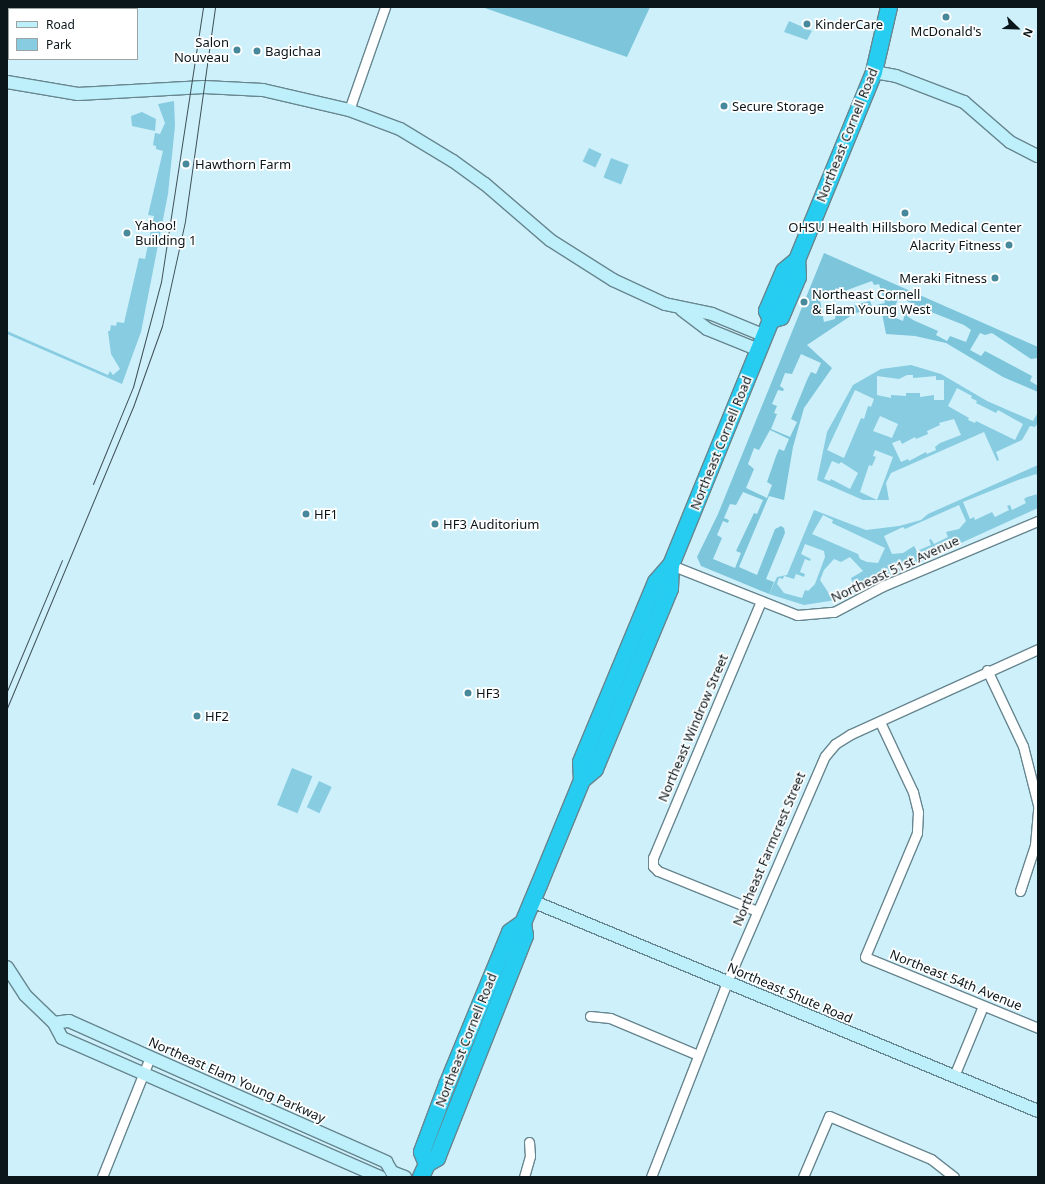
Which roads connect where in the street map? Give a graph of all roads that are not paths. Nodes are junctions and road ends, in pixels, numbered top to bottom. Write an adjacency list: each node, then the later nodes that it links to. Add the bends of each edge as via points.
1 (385, 7): 5 (street)
2 (889, 7): 3 (highway, Northeast Cornell Road)
3 (874, 72): 6 (street, via 896,76 964,102 1010,142); 7 (highway, Northeast Cornell Road, via 797,260 784,271 767,311 771,320)
4 (7, 82): 5 (street, via 78,94 204,87 263,90)
5 (349, 110): 7 (street, via 400,129 453,160 582,263 637,292 679,308 707,329)
6 (1038, 156)
7 (762, 343): 9 (highway, Northeast Cornell Road)
8 (1038, 521): 10 (street, Northeast 51st Avenue, via 883,586 834,612 797,615)
9 (671, 565): 10 (street, Northeast 51st Avenue); 16 (highway, Northeast Cornell Road, via 656,582 581,762 582,780)
10 (761, 601): 17 (street, Northeast Windrow Street, via 658,843 653,866)
11 (1038, 648): 12 (street, Northeast Farmcrest Street)
12 (987, 670): 13 (street, Northeast Farmcrest Street); 14 (street, via 1023,746)
13 (880, 722): 17 (street, Northeast Farmcrest Street, via 851,734 835,744 825,756); 20 (street, Northeast 54th Avenue, via 913,792 918,812 917,833 865,956)
14 (1038, 806): 15 (street, via 1035,845)
15 (1020, 891)
16 (532, 900): 19 (street, Northeast Shute Road); 30 (highway, Northeast Cornell Road, via 523,922 525,936 437,1158)
17 (756, 911): 19 (street, Northeast Farmcrest Street)
18 (7, 967): 22 (street, via 25,995)
19 (727, 982): 24 (street, Northeast Farmcrest Street); 27 (street, Northeast Shute Road)
20 (983, 1006): 23 (street, Northeast 54th Avenue); 27 (street)
21 (590, 1016): 24 (street, via 610,1018)
22 (54, 1023): 25 (street, Northeast Elam Young Parkway, via 69,1021); 26 (street, via 62,1038)
23 (1038, 1028)
24 (698, 1055): 35 (street, Northeast Farmcrest Street, via 682,1104)
25 (150, 1057): 26 (street); 31 (street, Northeast Elam Young Parkway, via 386,1162)
26 (144, 1073): 31 (street); 32 (street)
27 (954, 1076): 28 (street, Northeast Shute Road)
28 (1038, 1111)
29 (529, 1142): 34 (street, via 530,1156)
30 (424, 1170)
31 (385, 1175): 33 (street)
32 (102, 1177)
33 (405, 1177)
34 (524, 1177)
35 (651, 1177)
36 (803, 1177): 37 (street, via 829,1116 931,1159)
37 (954, 1177)

